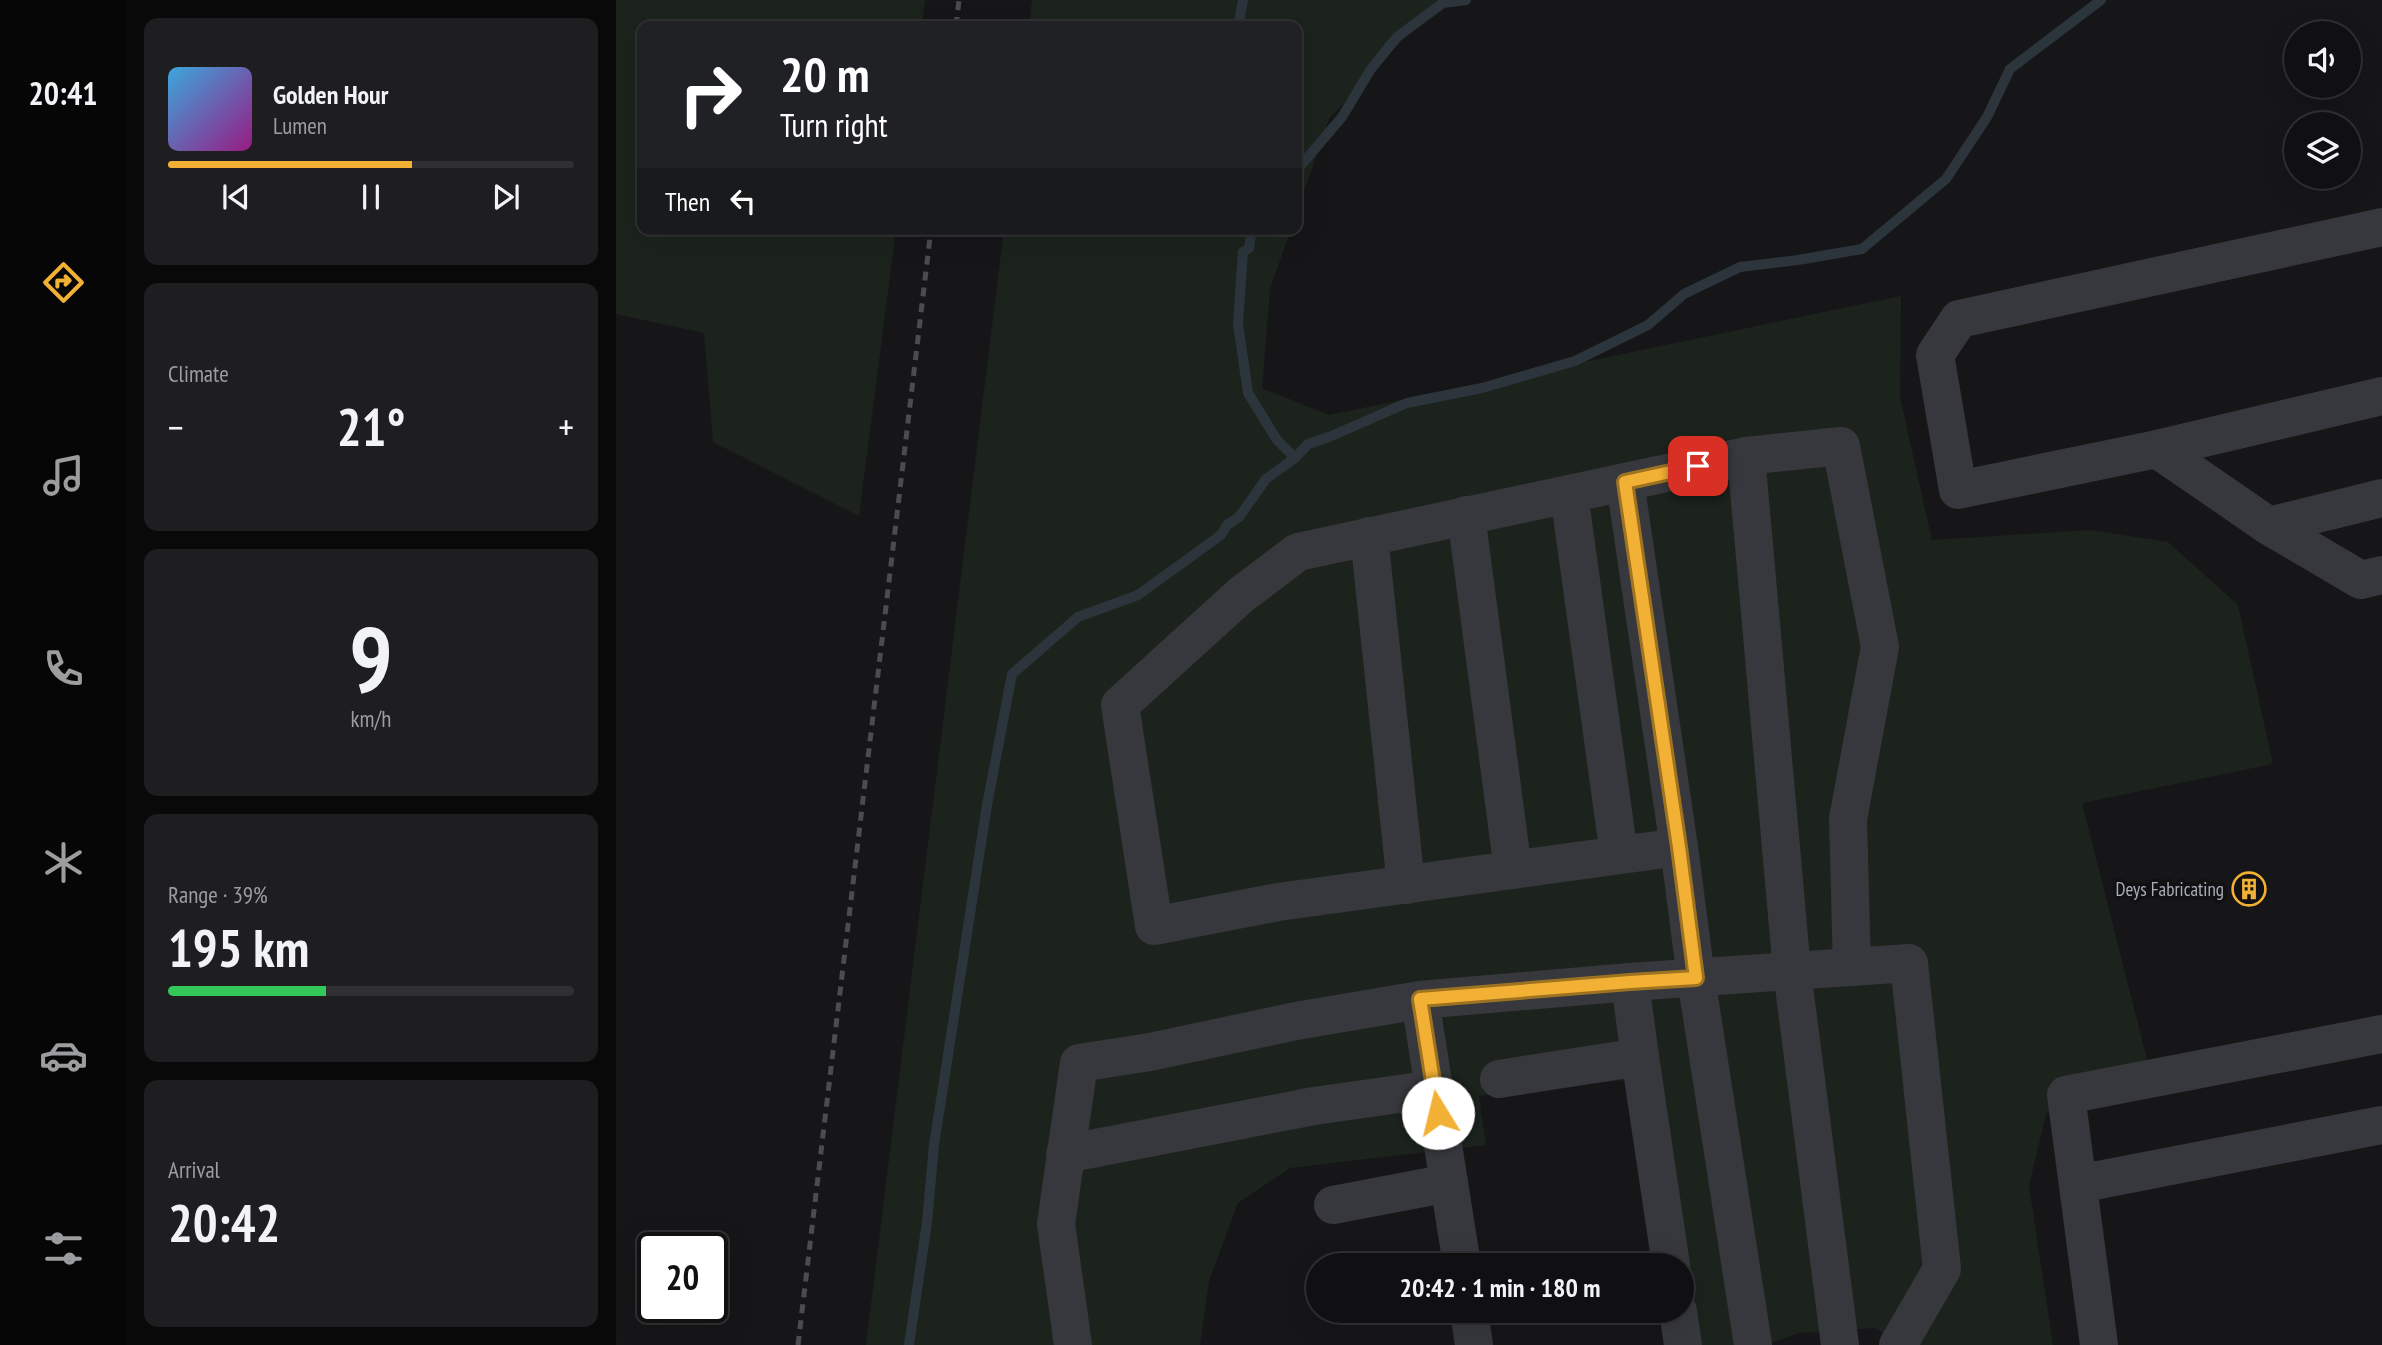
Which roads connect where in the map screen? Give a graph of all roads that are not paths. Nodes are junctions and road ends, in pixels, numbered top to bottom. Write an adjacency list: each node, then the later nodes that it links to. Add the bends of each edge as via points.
1 (2382, 228): 3 (lane, via 1959,319 1935,355 1958,490)
2 (2382, 396): 3 (lane)
3 (2157, 449): 9 (lane)
4 (1746, 456): 5 (lane); 16 (lane, via 1841,446 1880,647 1848,819); 17 (lane)
5 (1625, 482): 6 (lane); 12 (lane)
6 (1569, 494): 8 (lane); 13 (lane)
7 (2382, 498): 9 (lane)
8 (1466, 515): 10 (lane); 14 (lane)
9 (2269, 526): 11 (lane, via 2361,580)
10 (1369, 536): 15 (lane); 15 (lane, via 1298,552 1241,595 1120,705 1154,926 1278,902)
11 (2382, 575)
12 (1679, 847): 13 (lane); 18 (lane)
13 (1619, 855): 14 (lane)
14 (1513, 870): 15 (lane)
15 (1406, 885)
16 (1852, 967): 17 (lane); 39 (lane, via 1909,963 1942,1269)
17 (1792, 971): 18 (lane); 38 (lane)
18 (1696, 978): 19 (lane); 37 (lane)
19 (1630, 982): 20 (lane); 22 (lane)
20 (1420, 999): 24 (lane); 26 (lane, via 1079,1063)
21 (2382, 1034): 28 (lane, via 2066,1095)
22 (1640, 1057): 23 (lane); 31 (lane)
23 (1499, 1079)
24 (1434, 1090): 26 (lane, via 1314,1107); 27 (lane)
25 (2382, 1125): 28 (lane)
26 (1065, 1154): 34 (lane, via 1055,1224)
27 (1449, 1183): 29 (lane); 30 (lane)
28 (2078, 1184): 40 (lane)
29 (1333, 1205)
30 (1460, 1253)
31 (1669, 1253)
32 (1471, 1323): 35 (lane)
33 (1679, 1323): 36 (lane)
34 (1073, 1345)
35 (1474, 1345)
36 (1682, 1345)
37 (1753, 1345)
38 (1840, 1345)
39 (1898, 1345)
40 (2099, 1345)

